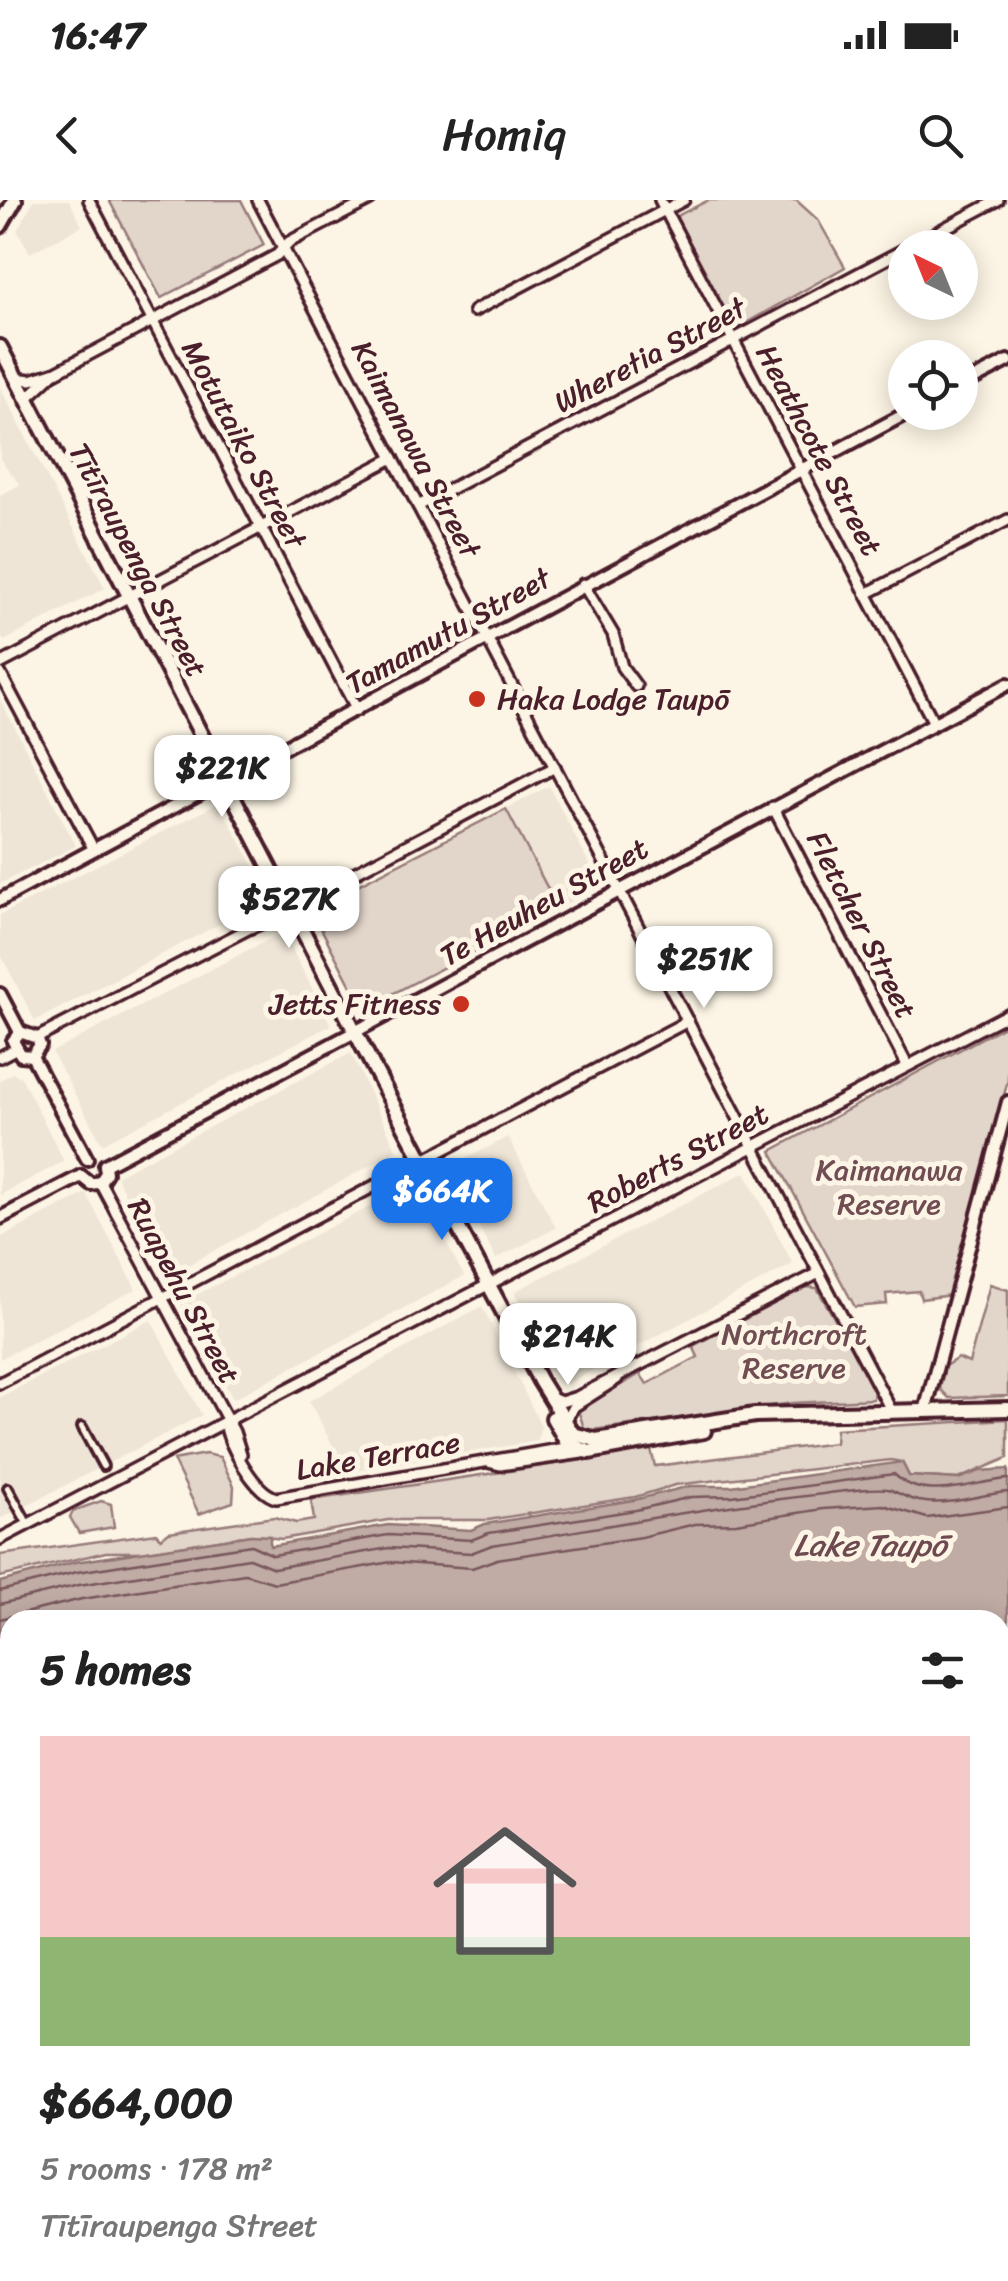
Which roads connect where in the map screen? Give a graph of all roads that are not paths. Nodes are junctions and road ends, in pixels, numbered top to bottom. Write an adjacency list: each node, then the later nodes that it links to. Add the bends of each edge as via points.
1 (15, 200): 9 (main road)
2 (89, 200): 14 (street, Motutaiko Street)
3 (258, 200): 11 (street, Kaimanawa Street)
4 (370, 200): 11 (street)
5 (660, 200): 8 (street, Heathcote Street)
6 (684, 200): 8 (street)
7 (998, 200): 10 (street, Wheretia Street)
8 (665, 210): 13 (street); 15 (street, Heathcote Street)
9 (0, 226)
10 (940, 230)
11 (283, 249): 14 (street); 23 (street, Kaimanawa Street)
12 (888, 258): 15 (street, Wheretia Street)
13 (474, 311)
14 (152, 322): 18 (street); 27 (street, Motutaiko Street)
15 (733, 340): 24 (street, Heathcote Street); 25 (street, Wheretia Street)
16 (0, 347): 20 (main road, Tītīraupenga Street)
17 (1008, 360): 19 (street)
18 (56, 372): 20 (street); 21 (street)
19 (978, 376)
20 (15, 378): 21 (main road, Tītīraupenga Street)
21 (26, 399): 30 (main road, Tītīraupenga Street)
22 (888, 423): 24 (street, Tamamutu Street)
23 (393, 458): 25 (street, Kaimanawa Street); 27 (street)
24 (801, 469): 28 (street, Tamamutu Street); 29 (street, Heathcote Street)
25 (418, 506): 31 (street, Kaimanawa Street)
26 (1008, 520): 29 (street)
27 (260, 527): 30 (street); 36 (street, Motutaiko Street)
28 (583, 584): 31 (street, Tamamutu Street); 35 (street)
29 (866, 594): 37 (street, Heathcote Street)
30 (129, 596): 32 (street); 39 (main road, Tītīraupenga Street)
31 (487, 638): 36 (street, Tamamutu Street); 38 (street, Kaimanawa Street)
32 (0, 664)
33 (0, 673): 41 (street)
34 (1008, 684): 37 (street, Te Heuheu Street)
35 (636, 686)
36 (357, 710): 39 (street, Tamamutu Street)
37 (934, 722): 40 (street, Te Heuheu Street)
38 (555, 767): 42 (street, Kaimanawa Street); 43 (street)
39 (225, 780): 41 (street, Tamamutu Street); 44 (main road, Tītīraupenga Street)
40 (773, 807): 42 (street, Te Heuheu Street); 57 (street, Fletcher Street)
41 (93, 848): 45 (street, Tamamutu Street)
42 (620, 890): 50 (street, Kaimanawa Street); 52 (street, Te Heuheu Street)
43 (318, 892)
44 (284, 893): 46 (main road, Tītīraupenga Street); 47 (street)
45 (4, 895)
46 (295, 916): 47 (street); 52 (main road, Tītīraupenga Street)
47 (250, 928): 53 (street)
48 (0, 994): 51 (street)
49 (1008, 1014): 57 (street, Roberts Street)
50 (688, 1020): 59 (street, Kaimanawa Street); 61 (street)
51 (20, 1032): 53 (street); 54 (street)
52 (356, 1034): 61 (main road, Tītīraupenga Street); 62 (street, Te Heuheu Street)
53 (37, 1038): 55 (street)
54 (15, 1049): 55 (street); 56 (street)
55 (32, 1056): 60 (street)
56 (0, 1057)
57 (907, 1066): 59 (street, Roberts Street)
58 (1008, 1102): 74 (street)
59 (753, 1147): 66 (street, Kaimanawa Street); 67 (street, Roberts Street)
60 (87, 1159): 62 (street); 63 (street)
61 (422, 1160): 67 (main road, Tītīraupenga Street); 68 (street)
62 (105, 1165): 64 (street)
63 (81, 1176): 64 (street); 65 (street)
64 (100, 1182): 68 (street, Ruapehu Street)
65 (0, 1218)
66 (819, 1273): 69 (street); 75 (street, Kaimanawa Street)
67 (488, 1286): 70 (main road, Tītīraupenga Street); 77 (street, Roberts Street)
68 (160, 1298): 71 (street); 77 (street, Ruapehu Street)
69 (619, 1378): 72 (street, via 568,1401); 78 (street, via 573,1408)
70 (540, 1381): 72 (main road, Tītīraupenga Street); 78 (main road, Tītīraupenga Street)
71 (0, 1383)
72 (551, 1398): 78 (main road, Tītīraupenga Street)
73 (1008, 1408): 74 (main road, Lake Terrace)
74 (926, 1411): 75 (main road, Lake Terrace)
75 (892, 1412): 76 (main road, Lake Terrace)
76 (770, 1418): 80 (main road, Lake Terrace); 83 (main road, Lake Terrace)
77 (225, 1422): 87 (street, Ruapehu Street, via 263,1493); 89 (street, Roberts Street)
78 (561, 1426): 80 (main road, Lake Terrace, via 584,1441); 81 (main road, Tītīraupenga Street); 82 (street)
79 (82, 1427): 85 (street)
80 (660, 1430): 81 (street, Lake Terrace)
81 (572, 1447): 82 (street, Lake Terrace); 83 (main road, Lake Terrace)
82 (545, 1450): 84 (street, Lake Terrace)
83 (590, 1452): 84 (street, Lake Terrace)
84 (488, 1462): 87 (street, Lake Terrace)
85 (103, 1466)
86 (8, 1488): 88 (street)
87 (276, 1498)
88 (27, 1523)
89 (0, 1540)

